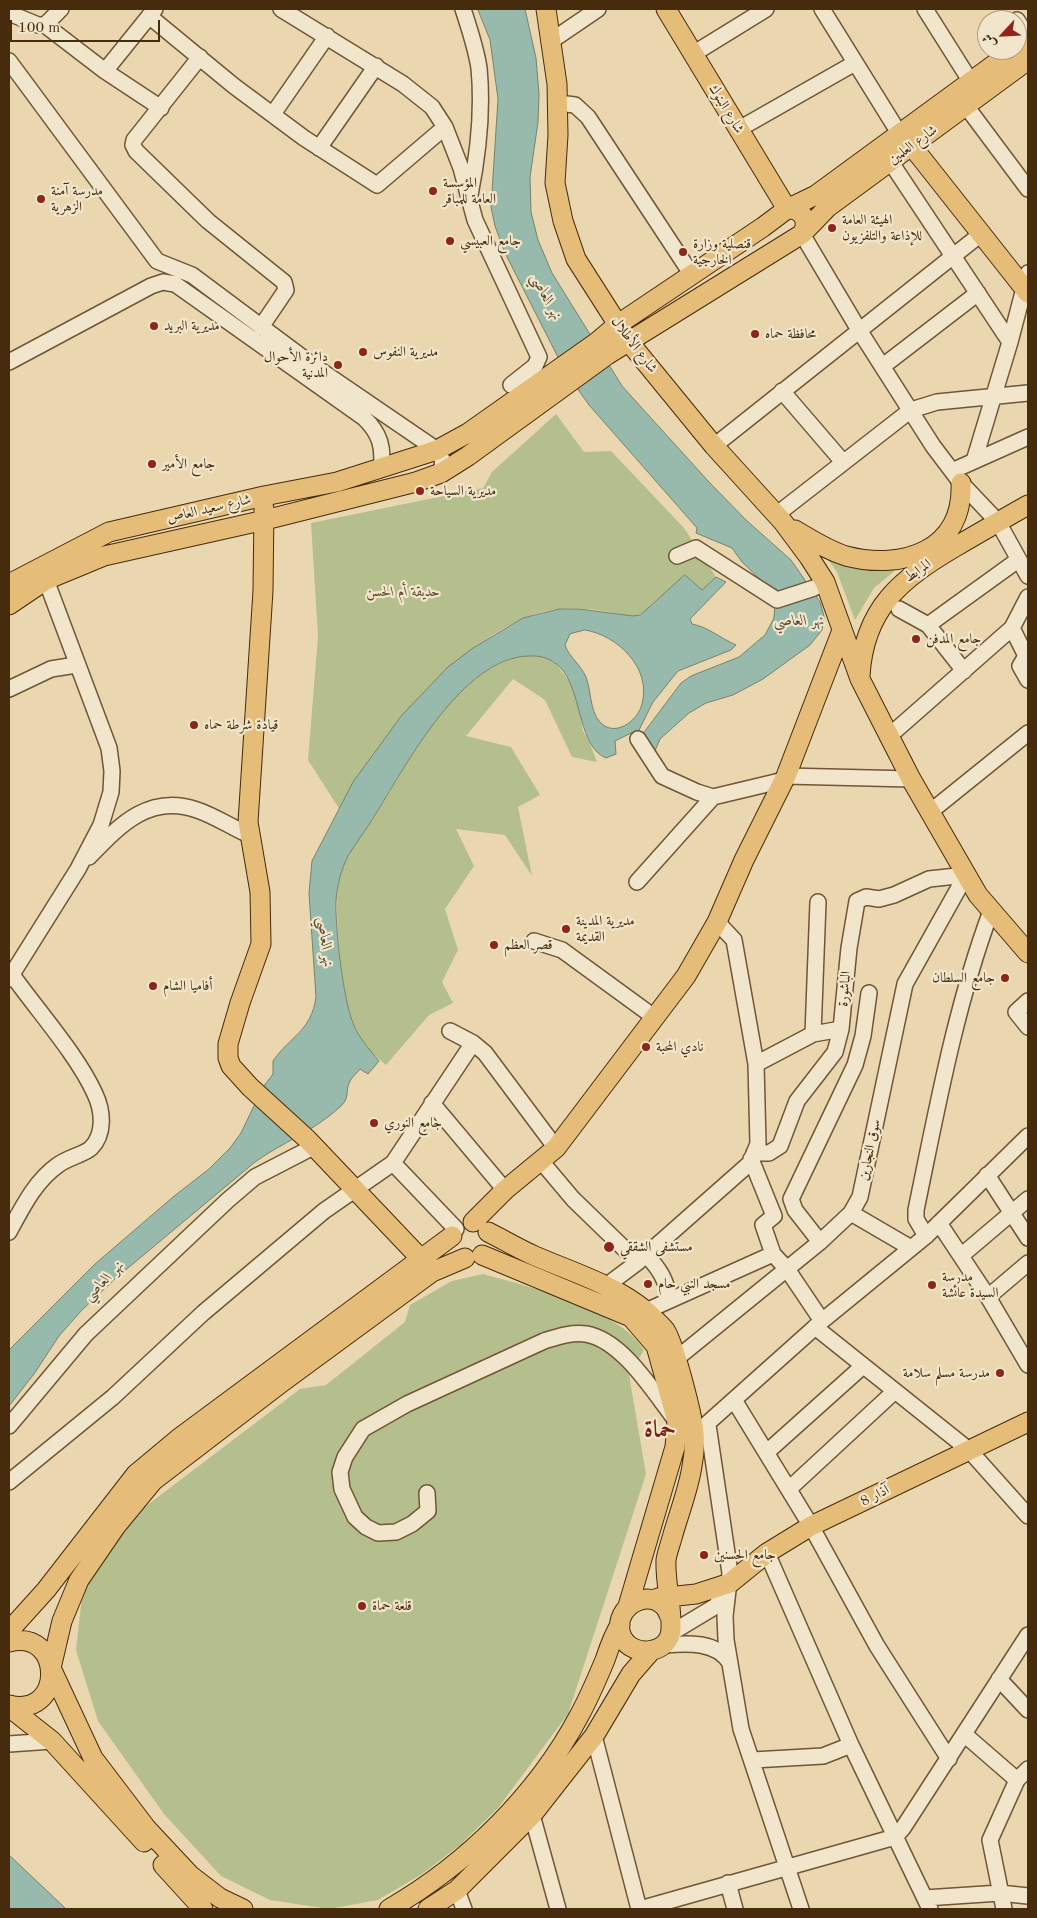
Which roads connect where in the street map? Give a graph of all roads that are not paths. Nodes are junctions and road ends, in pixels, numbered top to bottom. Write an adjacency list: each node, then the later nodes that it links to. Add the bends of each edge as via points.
1 (61, 9): 12 (street)
2 (281, 9): 13 (street)
3 (463, 9): 34 (street, via 474,43 480,82)
4 (546, 9): 14 (main road, شارع الأطلال)
5 (598, 9): 14 (street)
6 (666, 9): 15 (main road, شارع البنوك)
7 (766, 9): 15 (street)
8 (822, 9): 20 (street)
9 (925, 9): 23 (street)
10 (152, 12): 16 (street); 22 (street)
11 (9, 13): 12 (street)
12 (45, 25): 22 (street)
13 (327, 36): 21 (street); 27 (street)
14 (551, 41): 24 (main road, شارع الأطلال)
15 (693, 54): 29 (main road, شارع البنوك)
16 (200, 58): 26 (street); 27 (street)
17 (1001, 60): 23 (main road, شارع العلمين)
18 (1028, 60): 25 (main road, شارع العلمين)
19 (9, 62): 39 (street, via 153,256 162,264)
20 (855, 63): 29 (street); 30 (street)
21 (376, 66): 28 (street, via 419,95 432,107); 31 (street)
22 (105, 71): 26 (street)
23 (971, 82): 30 (main road, شارع العلمين)
24 (558, 103): 40 (street, via 575,105 588,117); 44 (main road, شارع الأطلال, via 555,182 563,221 576,259)
25 (966, 106): 30 (main road, شارع العلمين); 33 (street)
26 (161, 108): 45 (street, via 134,140 134,148 208,221 284,282 286,290)
27 (272, 114): 31 (street)
28 (445, 127): 31 (street, via 377,185); 34 (street)
29 (739, 129): 35 (main road, شارع البنوك)
30 (905, 139): 32 (main road, شارع العلمين); 35 (main road, شارع العلمين, via 816,195); 37 (main road)
31 (319, 148)
32 (890, 161): 36 (main road, شارع العلمين, via 828,207); 38 (street)
33 (1028, 189)
34 (470, 198): 52 (street, via 475,220 539,357 535,366)
35 (787, 209): 36 (main road, via 796,210 803,216 806,226); 40 (main road, شارع العلمين)
36 (802, 234): 46 (street); 47 (main road, شارع العلمين)
37 (981, 234): 38 (street); 42 (main road)
38 (954, 255): 43 (street); 46 (street)
39 (185, 270): 41 (street); 45 (street)
40 (692, 275): 44 (main road, شارع العلمين)
41 (175, 284): 50 (street, via 163,282 151,286); 58 (street)
42 (1027, 285): 48 (street)
43 (978, 293): 48 (street); 51 (street)
44 (617, 325): 47 (main road, شارع الأطلال); 49 (main road, شارع العلمين)
45 (261, 327): 58 (street)
46 (859, 330): 51 (street); 53 (street)
47 (629, 342): 49 (main road, شارع العلمين); 60 (main road, شارع الأطلال)
48 (1010, 342): 56 (street)
49 (602, 349): 55 (main road)
50 (9, 362)
51 (883, 366): 57 (street)
52 (511, 385)
53 (782, 391): 60 (street); 63 (street)
54 (1028, 392): 56 (street)
55 (539, 393): 61 (main road, شارع سعيد العاص); 65 (main road, via 468,456)
56 (993, 396): 57 (street, via 937,402); 62 (street)
57 (911, 410): 63 (street); 66 (street)
58 (375, 418): 61 (street); 64 (street, via 383,449)
59 (1028, 437): 62 (street)
60 (714, 446): 69 (main road, شارع الأطلال)
61 (437, 450): 64 (main road, شارع سعيد العاص); 65 (street, via 443,461)
62 (974, 461): 66 (street)
63 (843, 462): 69 (street)
64 (381, 469): 67 (main road, شارع سعيد العاص, via 337,482)
65 (441, 473): 70 (main road)
66 (956, 477): 69 (main road, via 962,498 954,525 934,544 909,557 877,560 846,555 816,543); 71 (street)
67 (264, 496): 70 (main road); 76 (main road, شارع سعيد العاص, via 109,532)
68 (1028, 505): 71 (main road, المرابط)
69 (780, 519): 77 (main road, شارع الأطلال, via 810,556)
70 (265, 520): 75 (main road, via 104,556); 98 (main road)
71 (998, 522): 73 (street); 86 (main road, المرابط, via 913,573 891,594 868,634 860,664)
72 (677, 556): 77 (street, via 696,548 777,600)
73 (1018, 560): 74 (street); 81 (street)
74 (1028, 576)
75 (46, 580): 79 (main road); 84 (street)
76 (10, 582)
77 (819, 585): 83 (main road, شارع الأطلال)
78 (1028, 597): 82 (street)
79 (9, 605)
80 (899, 609): 81 (street)
81 (928, 625): 85 (street)
82 (1012, 628): 85 (street); 87 (street, via 1026,656 1020,666)
83 (841, 633): 86 (main road, شارع الأطلال); 92 (main road)
84 (76, 665): 88 (street, via 52,669); 95 (street, via 109,748 112,770)
85 (964, 671): 90 (street)
86 (860, 679): 90 (main road, شارع الأطلال)
87 (1028, 680)
88 (9, 689)
89 (1028, 733): 96 (street)
90 (888, 737): 93 (main road, شارع الأطلال)
91 (638, 739): 94 (street, via 662,776)
92 (785, 778): 93 (street); 94 (street); 104 (main road)
93 (911, 779): 96 (main road, شارع الأطلال)
94 (713, 797): 101 (street)
95 (108, 807): 97 (street); 99 (street)
96 (930, 812): 100 (main road, شارع الأطلال)
97 (127, 819): 98 (street, via 155,808 183,806); 99 (street)
98 (249, 834): 119 (main road, via 260,892 261,944 227,1053 231,1066 250,1087)
99 (78, 869): 107 (street)
100 (966, 875): 103 (main road, شارع الأطلال); 112 (street, الباشورة, via 929,880 894,895 879,899 866,897 857,901); 129 (street, سوق النجارين, via 905,984 860,1197)
101 (637, 882)
102 (818, 902): 114 (street)
103 (991, 911): 106 (main road, شارع الأطلال); 133 (street, via 970,972 949,1052 916,1210 916,1219)
104 (717, 922): 110 (main road, via 686,976); 116 (street, via 734,940)
105 (534, 941): 110 (street, via 562,950)
106 (1028, 954)
107 (10, 977): 132 (street, via 80,1068 96,1095 101,1133 91,1148 56,1165 38,1184)
108 (869, 993): 135 (street, via 856,1066 791,1199 794,1210)
109 (1028, 1001): 111 (street, via 1016,1012)
110 (654, 1017): 120 (main road)
111 (1028, 1027)
112 (841, 1029): 114 (street); 121 (street, الباشورة, via 835,1052 797,1102 780,1146)
113 (450, 1031): 115 (street)
114 (813, 1034): 116 (street)
115 (472, 1043): 117 (street); 120 (street, via 485,1053)
116 (756, 1064): 121 (street, via 758,1144)
117 (432, 1103): 123 (street); 126 (street)
118 (1028, 1136): 124 (street)
119 (311, 1143): 125 (main road); 158 (street, via 255,1177 228,1200 86,1334)
120 (556, 1148): 122 (main road)
121 (753, 1156): 137 (street, via 774,1216 763,1225); 140 (street, via 750,1163)
122 (541, 1161): 126 (main road); 140 (street, via 573,1199)
123 (393, 1162): 125 (street); 131 (street)
124 (987, 1175): 128 (street); 130 (street)
125 (356, 1188): 141 (main road); 162 (street, via 203,1313 114,1397)
126 (505, 1190): 131 (main road)
127 (1028, 1199): 128 (street)
128 (1012, 1212): 134 (street); 138 (street)
129 (851, 1213): 135 (street, سوق النجارين); 136 (street)
130 (939, 1224): 133 (street); 138 (street)
131 (467, 1230): 139 (main road, via 489,1245); 139 (main road, via 453,1247 460,1256); 141 (main road); 144 (main road)
132 (9, 1232)
133 (926, 1236): 136 (street)
134 (1028, 1238)
135 (820, 1242): 143 (street, سوق النجارين)
136 (911, 1248): 148 (street)
137 (773, 1254): 143 (street); 146 (street)
138 (962, 1255): 145 (street)
139 (474, 1257): 150 (main road, via 630,1317); 180 (main road, via 432,1272 153,1481 116,1526 79,1580 62,1621)
140 (642, 1258): 144 (street); 146 (street, via 661,1271)
141 (422, 1260): 175 (main road, via 178,1439 136,1474 46,1590)
142 (1028, 1263): 145 (street)
143 (786, 1269): 148 (street); 150 (street, سوق النجارين)
144 (606, 1286): 147 (main road)
145 (988, 1297): 149 (street)
146 (670, 1300): 147 (street)
147 (646, 1311): 150 (main road, via 665,1331)
148 (819, 1324): 152 (street); 155 (street)
149 (1022, 1340): 151 (street)
150 (669, 1360): 153 (street, سوق النجارين, via 651,1371); 156 (main road); 159 (main road)
151 (1028, 1365)
152 (863, 1366): 154 (street); 161 (street)
153 (637, 1371): 156 (street); 164 (street, via 614,1346 598,1337 565,1335 544,1341 407,1404 363,1429 345,1457 340,1472 342,1490 355,1517 378,1533 396,1532 428,1511)
154 (895, 1391): 160 (street); 163 (street)
155 (734, 1400): 159 (street); 161 (street)
156 (677, 1421): 173 (main road, via 675,1447)
157 (1028, 1422): 160 (main road, 8 آذار)
158 (9, 1426)
159 (701, 1429): 168 (main road); 169 (street)
160 (969, 1450): 165 (street); 166 (main road, 8 آذار)
161 (766, 1452): 163 (street)
162 (9, 1482)
163 (789, 1489): 166 (street)
164 (427, 1493)
165 (1028, 1516)
166 (811, 1526): 167 (main road, 8 آذار); 189 (street, via 877,1646)
167 (767, 1553): 169 (main road, 8 آذار); 188 (street)
168 (666, 1560): 170 (main road, via 678,1584); 171 (main road)
169 (730, 1583): 170 (main road); 177 (street, via 716,1606); 179 (street, via 725,1616)
170 (696, 1594): 171 (main road)
171 (670, 1597): 172 (main road); 177 (main road)
172 (650, 1600): 173 (main road, via 638,1600); 177 (main road, via 664,1606)
173 (628, 1606): 174 (main road)
174 (620, 1625): 177 (main road, via 622,1637 629,1646 640,1651); 203 (main road, via 578,1717 553,1758 514,1809 450,1867)
175 (9, 1631)
176 (1028, 1636): 181 (street)
177 (664, 1637): 179 (street, via 718,1650); 185 (main road, via 631,1674)
178 (9, 1642): 180 (main road, via 28,1642 39,1647)
179 (731, 1666): 190 (street, via 741,1729)
180 (52, 1668): 182 (main road, via 47,1691 39,1700 29,1706); 202 (main road, via 72,1718 93,1758 147,1828 190,1875 220,1898)
181 (1000, 1680): 183 (street); 184 (street)
182 (9, 1706): 186 (main road)
183 (1028, 1710)
184 (964, 1734): 189 (street); 192 (street)
185 (594, 1736): 193 (main road); 207 (street)
186 (52, 1741): 187 (street); 201 (main road)
187 (9, 1744)
188 (851, 1745): 190 (street, via 823,1756); 194 (street)
189 (949, 1759): 194 (street)
190 (753, 1760): 195 (street)
191 (1028, 1769): 192 (street)
192 (1017, 1780): 198 (street, via 990,1840)
193 (532, 1815): 197 (main road); 206 (street)
194 (895, 1837): 195 (street); 200 (street)
195 (786, 1866): 196 (street); 209 (street)
196 (728, 1883): 207 (street); 208 (street)
197 (457, 1890): 204 (main road); 205 (street)
198 (1000, 1893): 199 (street); 200 (street); 210 (street)
199 (1028, 1896)
200 (927, 1904)
201 (203, 1909)
202 (243, 1909)
203 (389, 1909)
204 (428, 1909)
205 (464, 1909)
206 (558, 1909)
207 (639, 1909)
208 (735, 1909)
209 (801, 1909)
210 (1004, 1909)

